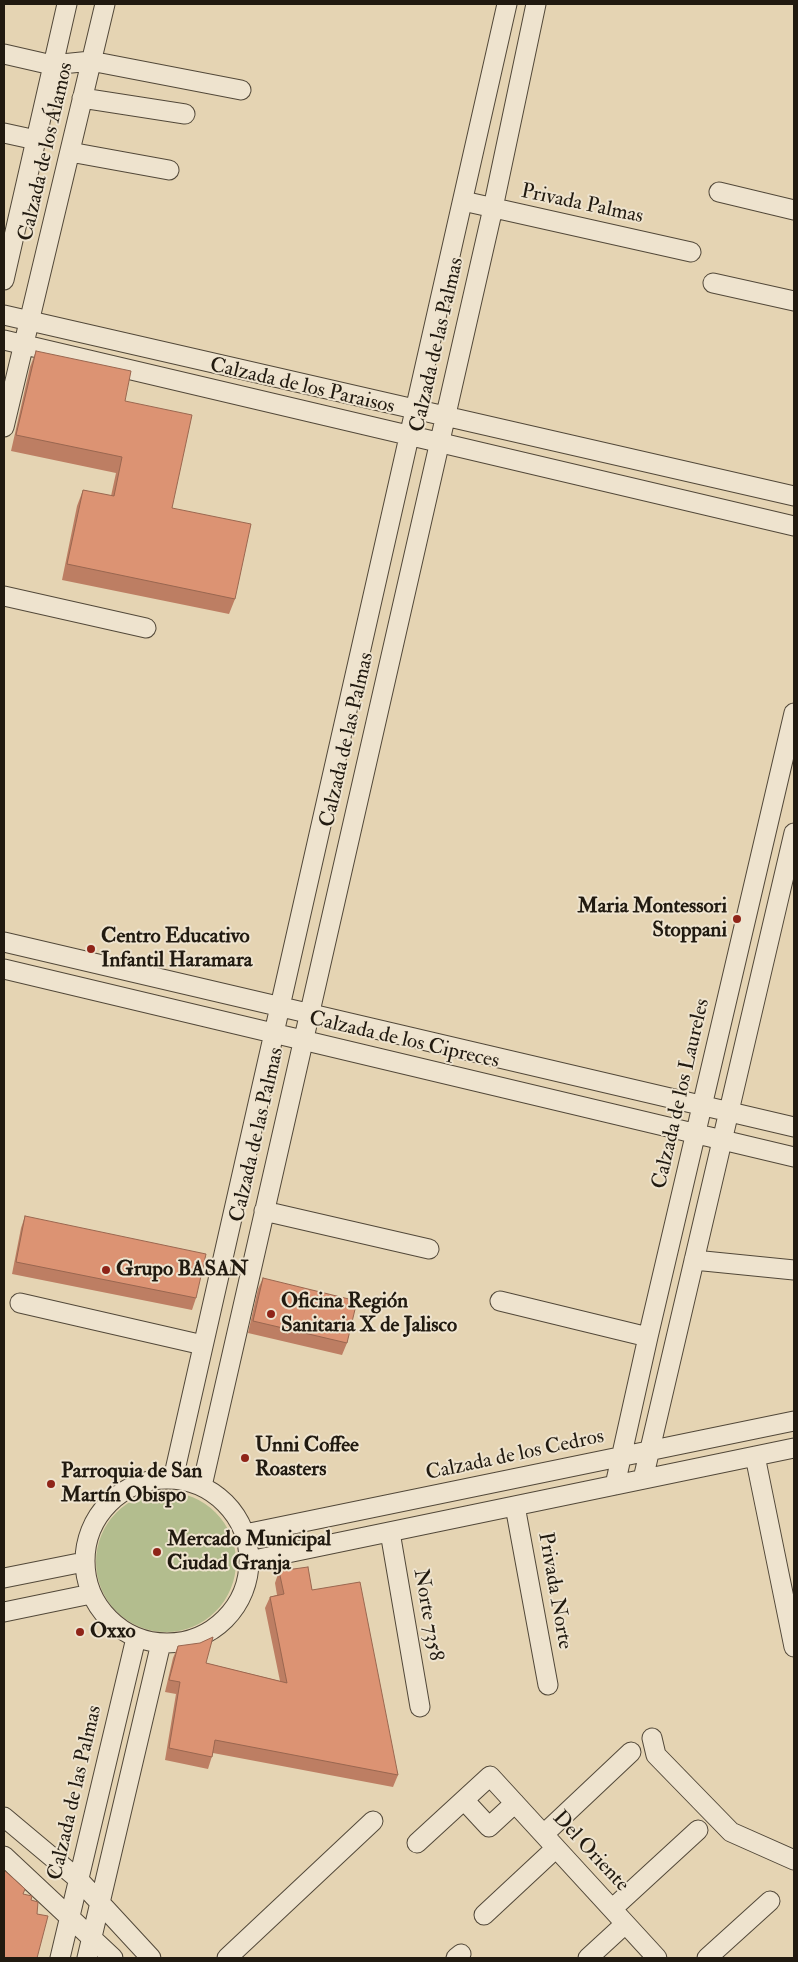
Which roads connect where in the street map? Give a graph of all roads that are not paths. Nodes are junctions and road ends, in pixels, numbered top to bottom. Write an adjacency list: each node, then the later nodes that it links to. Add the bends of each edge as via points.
1 (67, 4): 7 (street, Calzada de los Álamos)
2 (105, 4): 6 (street, Calzada de los Álamos)
3 (507, 4): 16 (street, Calzada de las Palmas)
4 (534, 4): 17 (street, Calzada de las Palmas)
5 (4, 54): 7 (street)
6 (91, 62): 7 (street); 8 (street); 9 (street, Calzada de los Álamos)
7 (52, 65): 12 (street, Calzada de los Álamos)
8 (241, 90)
9 (82, 98): 10 (street); 13 (street, Calzada de los Álamos)
10 (186, 114)
11 (4, 133): 12 (street)
12 (36, 140): 20 (street, Calzada de los Álamos)
13 (70, 152): 14 (street); 24 (street, Calzada de los Álamos)
14 (169, 170)
15 (719, 192): 18 (street)
16 (463, 201): 17 (street, Privada Palmas); 27 (street, Calzada de las Palmas)
17 (493, 208): 19 (street, Privada Palmas); 28 (street, Calzada de las Palmas)
18 (794, 210)
19 (691, 252)
20 (4, 280)
21 (713, 283): 22 (street)
22 (794, 301)
23 (4, 315): 24 (street, Calzada de los Paraisos)
24 (30, 321): 26 (street, Calzada de los Álamos); 27 (street, Calzada de los Paraisos)
25 (4, 340): 26 (street, Calzada de los Paraisos)
26 (24, 344): 29 (street, Calzada de los Álamos); 30 (street, Calzada de los Paraisos)
27 (416, 409): 28 (street, Calzada de los Paraisos); 30 (street, Calzada de las Palmas)
28 (445, 416): 31 (street, Calzada de las Palmas); 32 (street, Calzada de los Paraisos)
29 (4, 427)
30 (410, 435): 31 (street, Calzada de los Paraisos); 41 (street, Calzada de las Palmas)
31 (439, 442): 33 (street, Calzada de los Paraisos); 42 (street, Calzada de las Palmas)
32 (794, 496)
33 (794, 526)
34 (4, 596): 35 (street)
35 (146, 628)
36 (794, 713): 37 (street, Calzada de los Laureles)
37 (792, 736): 45 (street, Calzada de los Laureles)
38 (794, 833): 46 (street)
39 (4, 942): 41 (street, Calzada de los Cipreces)
40 (4, 969): 43 (street, Calzada de los Cipreces)
41 (280, 1006): 42 (street, Calzada de los Cipreces); 43 (street, Calzada de las Palmas)
42 (309, 1013): 44 (street, Calzada de las Palmas); 45 (street, Calzada de los Cipreces)
43 (274, 1033): 44 (street, Calzada de los Cipreces); 60 (street, Calzada de las Palmas)
44 (303, 1040): 48 (street, Calzada de los Cipreces); 51 (street, Calzada de las Palmas)
45 (703, 1105): 46 (street, Calzada de los Cipreces); 48 (street, Calzada de los Laureles)
46 (729, 1111): 47 (street, Calzada de los Cipreces); 49 (street)
47 (794, 1127)
48 (697, 1134): 49 (street, Calzada de los Cipreces); 55 (street, Calzada de los Laureles)
49 (723, 1140): 50 (street, Calzada de los Cipreces); 53 (street)
50 (794, 1156)
51 (264, 1211): 52 (street); 71 (street, Calzada de las Palmas)
52 (429, 1249)
53 (694, 1260): 54 (street); 56 (street)
54 (794, 1270)
55 (659, 1289): 56 (street); 59 (street, Calzada de los Laureles)
56 (686, 1295): 64 (street)
57 (500, 1301): 59 (street)
58 (20, 1302): 60 (street)
59 (648, 1337): 65 (street, Calzada de los Laureles)
60 (203, 1345): 68 (street, Calzada de las Palmas)
61 (794, 1421): 62 (street, Calzada de los Cedros)
62 (720, 1436): 64 (street, Calzada de los Cedros); 67 (street)
63 (794, 1448): 66 (street)
64 (649, 1451): 65 (street, Calzada de los Cedros); 69 (street)
65 (622, 1456): 70 (street, Calzada de los Laureles); 74 (street, Calzada de los Cedros)
66 (755, 1456): 67 (street); 82 (street)
67 (730, 1462): 69 (street)
68 (173, 1479): 71 (street); 75 (street, via 154,1479 118,1494 93,1524 86,1542)
69 (642, 1479): 70 (street)
70 (616, 1485): 72 (street)
71 (202, 1486): 74 (street, via 232,1510)
72 (515, 1506): 73 (street); 83 (street, Privada Norte)
73 (390, 1532): 76 (street); 84 (street, Norte 7358)
74 (245, 1534): 76 (street)
75 (84, 1562): 77 (street); 78 (street)
76 (249, 1562): 81 (street, via 242,1594 222,1621 194,1639)
77 (4, 1578)
78 (91, 1594): 79 (street); 80 (street, via 109,1621)
79 (4, 1612)
80 (136, 1638): 81 (street); 96 (street, Calzada de las Palmas)
81 (161, 1643): 98 (street)
82 (794, 1647)
83 (548, 1684)
84 (420, 1707)
85 (652, 1738): 95 (street, via 656,1755 731,1832)
86 (631, 1752): 92 (street)
87 (464, 1800): 88 (street, Del Oriente, via 490,1776); 88 (street, via 489,1827); 93 (street)
88 (515, 1803): 92 (street, Del Oriente)
89 (4, 1818): 96 (street)
90 (373, 1821): 108 (street)
91 (698, 1830): 99 (street)
92 (550, 1841): 99 (street, Del Oriente); 100 (street)
93 (417, 1843)
94 (4, 1856): 101 (street)
95 (794, 1860)
96 (78, 1879): 98 (street); 101 (street, Calzada de las Palmas)
97 (770, 1901): 111 (street)
98 (100, 1902): 103 (street); 107 (street)
99 (612, 1909): 102 (street, Del Oriente)
100 (484, 1915)
101 (70, 1916): 103 (street); 104 (street, Calzada de las Palmas)
102 (626, 1924): 109 (street); 110 (street, Del Oriente)
103 (92, 1937): 105 (street); 106 (street)
104 (60, 1958)
105 (87, 1958)
106 (113, 1958)
107 (151, 1958)
108 (227, 1958)
109 (588, 1958)
110 (657, 1958)
111 (707, 1958)

